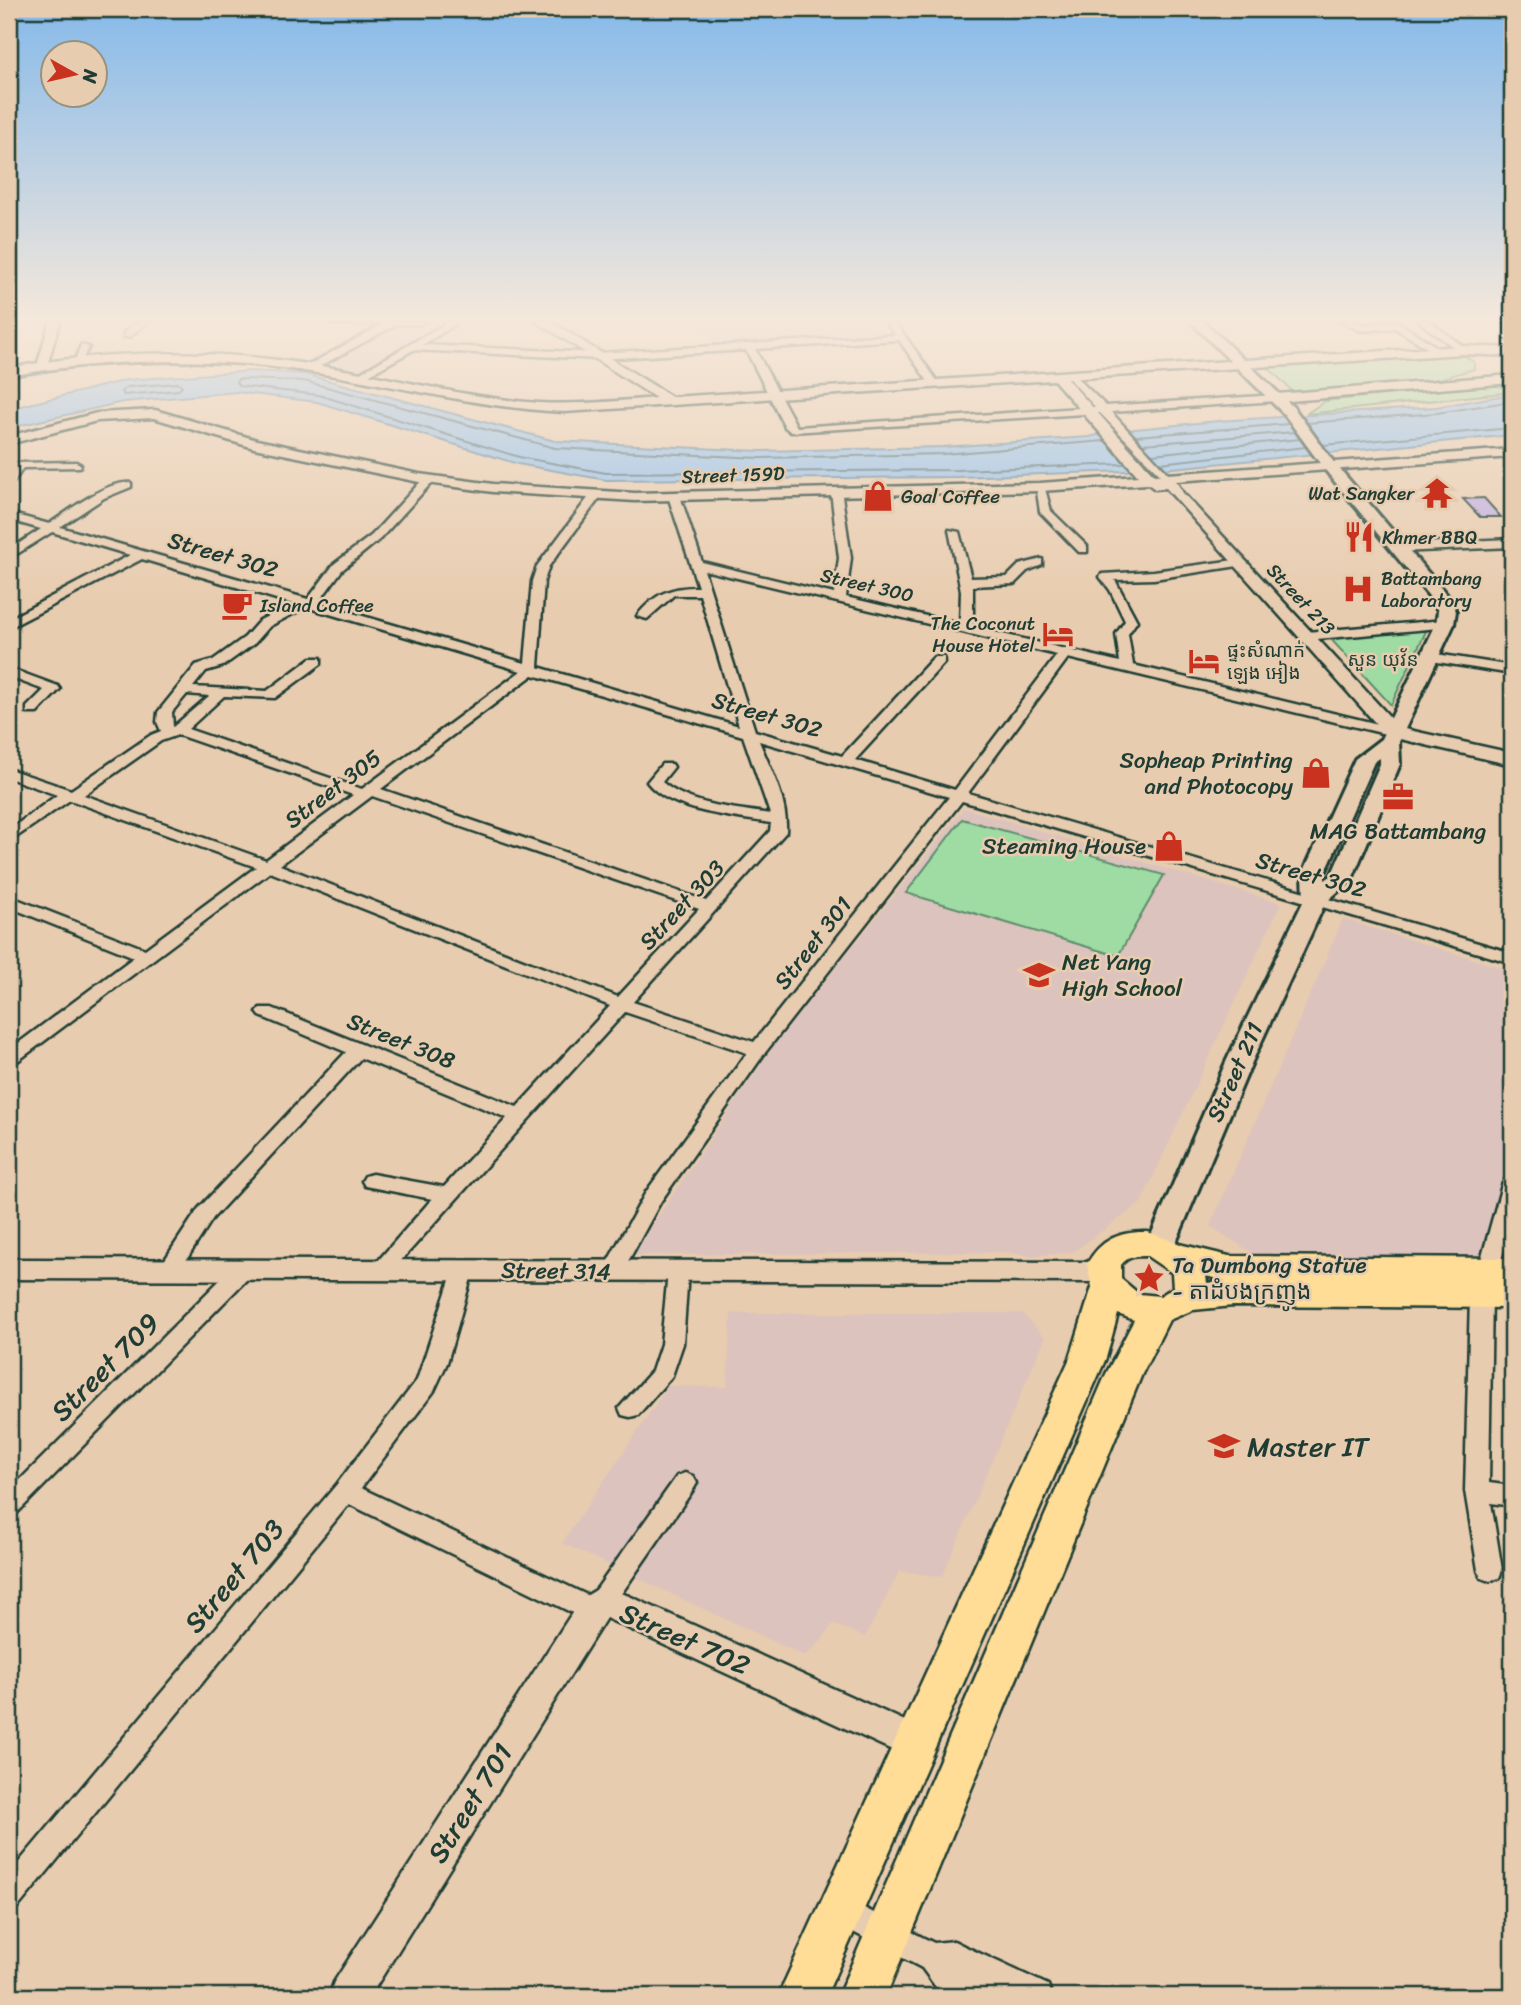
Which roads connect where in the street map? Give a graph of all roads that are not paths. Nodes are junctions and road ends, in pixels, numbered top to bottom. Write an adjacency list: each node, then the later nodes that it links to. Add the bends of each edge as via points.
1 (144, 415): 10 (street, Street 159D, via 97,417)
2 (157, 415): 17 (street, Street 159D, via 254,444)
3 (784, 415): 4 (street, via 794,430)
4 (1047, 415)
5 (1095, 415): 9 (street, Street 213)
6 (1100, 415): 9 (street)
7 (1132, 415): 9 (street)
8 (1292, 415): 15 (main road)
9 (1102, 418): 16 (street, Street 213); 16 (street, via 1116,423)
10 (9, 440)
11 (1510, 455): 15 (street, Street 159D)
12 (9, 457): 14 (street)
13 (75, 464): 14 (street)
14 (20, 465): 18 (street)
15 (1329, 465): 16 (street, Street 159D); 29 (main road)
16 (1156, 477): 20 (street, Street 159D); 22 (street, Street 213)
17 (428, 480): 23 (street, Street 159D); 39 (street, via 376,537 338,567)
18 (9, 481)
19 (127, 485): 26 (street)
20 (1040, 487): 21 (street, Street 159D); 30 (street, via 1046,512)
21 (837, 491): 24 (street, Street 159D); 38 (street, via 844,548)
22 (1177, 495): 34 (street, Street 213)
23 (595, 496): 24 (street, Street 159D); 50 (street, via 543,566)
24 (674, 496): 35 (street)
25 (9, 516): 26 (street, Street 302)
26 (47, 527): 31 (street); 32 (street, Street 302)
27 (953, 532): 36 (street)
28 (1512, 544): 29 (street)
29 (1398, 548): 42 (main road, via 1441,599 1447,611)
30 (1083, 549)
31 (9, 555)
32 (140, 555): 39 (street, Street 302); 41 (street)
33 (1038, 562): 36 (street, via 1025,566 1008,582)
34 (1238, 562): 44 (street, Street 213); 49 (street, via 1106,577 1131,621 1122,634)
35 (698, 565): 37 (street); 38 (street, Street 300)
36 (968, 582): 43 (street)
37 (706, 591): 40 (street, via 669,591); 57 (street)
38 (839, 598): 43 (street, Street 300)
39 (308, 603): 50 (street, Street 302); 53 (street, via 264,624 224,659 201,668)
40 (643, 616)
41 (9, 624)
42 (1445, 624): 44 (street); 46 (main road, Street 211)
43 (966, 628): 45 (street, Street 300)
44 (1306, 636): 58 (street, Street 213)
45 (1066, 652): 49 (street, Street 300); 65 (street, Street 301)
46 (1430, 657): 51 (street); 58 (main road, Street 211)
47 (939, 660): 60 (street)
48 (316, 661): 54 (street, via 270,695)
49 (1126, 667): 58 (street, Street 300)
50 (531, 670): 57 (street, Street 302); 63 (street, Street 305)
51 (1512, 670)
52 (9, 672): 55 (street, via 54,689)
53 (182, 690): 54 (street); 56 (street, via 166,712 164,722)
54 (220, 693): 56 (street)
55 (32, 710)
56 (173, 731): 63 (street); 64 (street)
57 (749, 733): 60 (street, Street 302); 66 (street)
58 (1391, 737): 59 (street); 69 (main road, Street 211, via 1390,764 1341,879)
59 (1512, 759)
60 (845, 762): 65 (street, Street 302)
61 (667, 767): 66 (street, via 654,782 659,789 709,808)
62 (9, 773): 64 (street)
63 (366, 792): 68 (street, Street 305); 71 (street)
64 (70, 795): 67 (street); 68 (street)
65 (959, 795): 69 (street, Street 302); 77 (street, Street 301)
66 (780, 820): 71 (street, Street 303, via 773,840)
67 (9, 837)
68 (268, 866): 72 (street, Street 305); 74 (street)
69 (1315, 900): 73 (street, Street 302); 83 (main road, Street 211, via 1239,1062)
70 (9, 901): 72 (street)
71 (711, 908): 74 (street, Street 303)
72 (146, 956): 78 (street, Street 305)
73 (1512, 958)
74 (620, 1004): 77 (street); 79 (street, Street 303)
75 (266, 1013): 76 (street, Street 308)
76 (358, 1049): 79 (street, Street 308); 85 (street, via 206,1213)
77 (758, 1050): 89 (street, Street 301, via 653,1197)
78 (9, 1059)
79 (518, 1115): 82 (street, Street 303)
80 (372, 1181): 82 (street)
81 (1512, 1185): 92 (street)
82 (447, 1195): 87 (street, Street 303)
83 (1168, 1252): 91 (main road, via 1125,1245 1108,1255); 92 (main road, via 1229,1269); 93 (main road, via 1184,1264 1191,1281)
84 (9, 1269): 85 (street, Street 314)
85 (169, 1270): 86 (street, Street 314)
86 (243, 1270): 87 (street, Street 314); 99 (street, Street 709)
87 (380, 1270): 88 (street, Street 314)
88 (463, 1271): 89 (street, Street 314); 96 (street, Street 703, via 425,1385)
89 (612, 1272): 90 (street, Street 314)
90 (678, 1272): 91 (street, Street 314); 94 (street, via 672,1344 661,1376)
91 (1105, 1280): 93 (main road, via 1133,1307); 102 (main road, via 1088,1358)
92 (1498, 1283): 93 (main road, via 1233,1293); 97 (street)
93 (1171, 1304): 105 (main road, via 1119,1386)
94 (630, 1408)
95 (685, 1483): 101 (street)
96 (345, 1491): 101 (street, Street 702); 103 (street, Street 703)
97 (1477, 1491): 98 (street); 100 (street)
98 (1512, 1496)
99 (9, 1506)
100 (1490, 1570)
101 (596, 1606): 102 (street, Street 702); 107 (street, Street 701)
102 (915, 1742): 104 (main road)
103 (9, 1896)
104 (840, 1910): 105 (street); 108 (main road)
105 (888, 1935): 106 (street); 109 (main road)
106 (932, 1958): 110 (street, via 948,1980); 111 (street, via 954,1956)
107 (348, 1996)
108 (802, 1996)
109 (862, 1996)
110 (980, 1996)
111 (1037, 1996)

